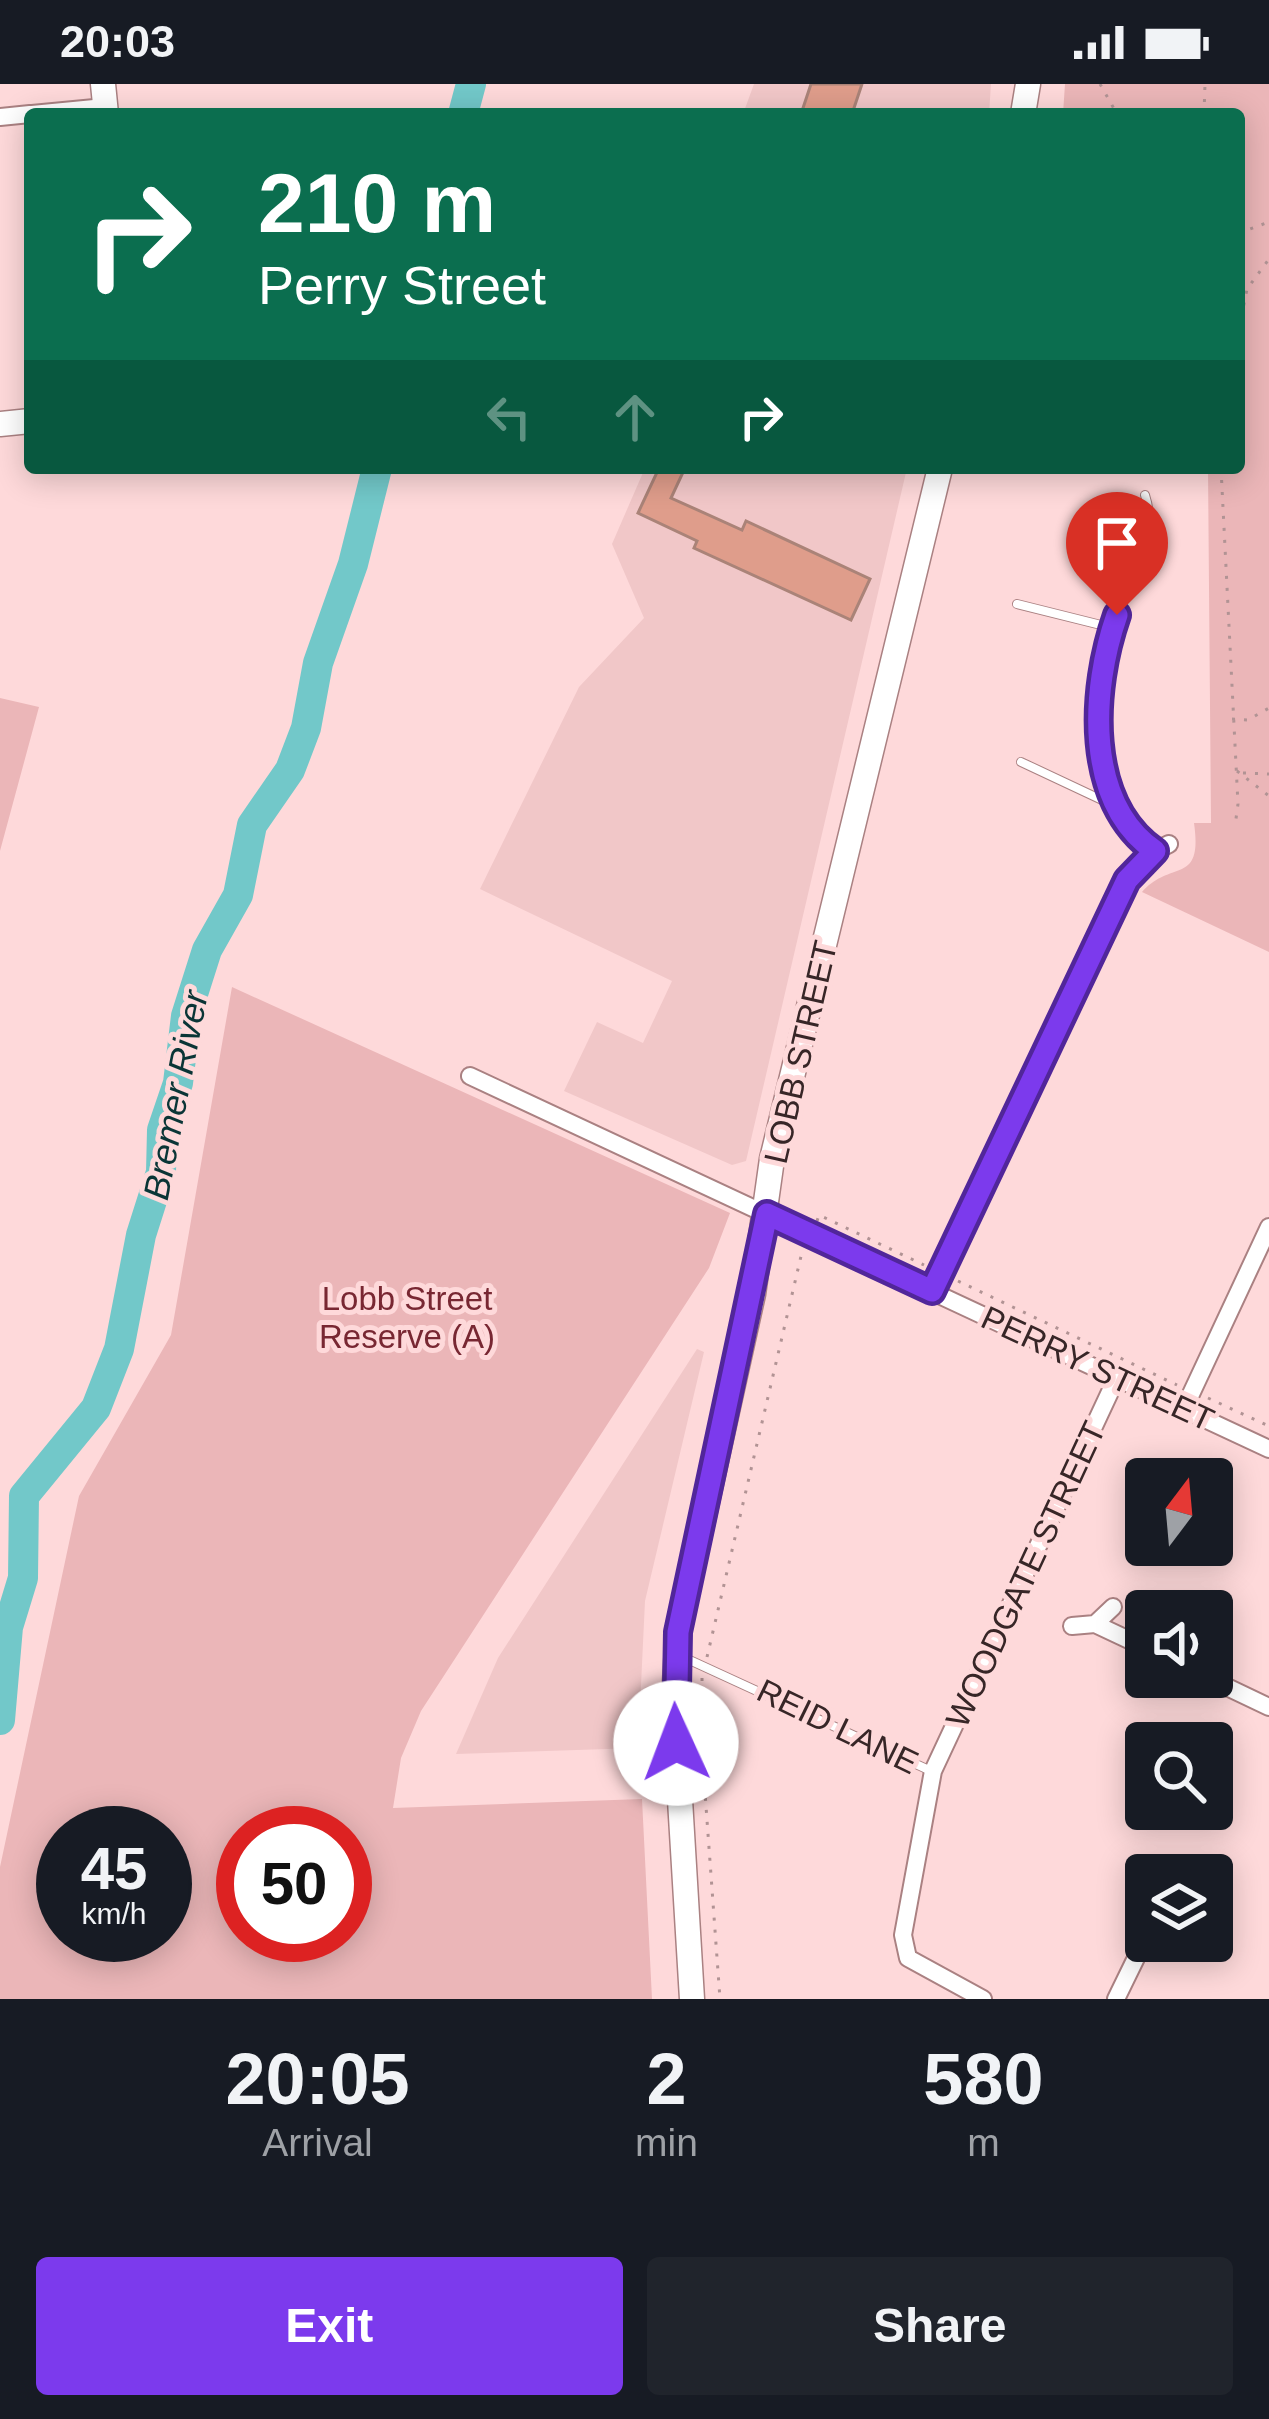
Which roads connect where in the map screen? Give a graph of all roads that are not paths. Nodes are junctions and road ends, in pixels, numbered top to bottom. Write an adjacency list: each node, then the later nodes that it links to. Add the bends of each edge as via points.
1 (104, 102): 2 (street)
2 (68, 108)
3 (939, 474): 11 (main road, LOBB STREET, via 772,1159)
4 (1145, 495): 6 (lane, via 1148,543)
5 (1017, 604): 6 (lane)
6 (1113, 628): 8 (lane, via 1099,716)
7 (1022, 762): 8 (lane)
8 (1112, 799): 9 (lane, via 1132,836)
9 (1162, 847): 13 (street, via 1127,880)
10 (470, 1076): 11 (street, PERRY STREET)
11 (767, 1214): 13 (street, PERRY STREET); 21 (main road, LOBB STREET)
12 (1269, 1227): 15 (street)
13 (932, 1291): 14 (street, PERRY STREET)
14 (1117, 1377): 15 (street, PERRY STREET); 24 (street, WOODGATE STREET)
15 (1184, 1409): 16 (street, PERRY STREET)
16 (1269, 1449)
17 (1112, 1607): 18 (street)
18 (1095, 1624): 19 (street); 20 (street)
19 (1072, 1626)
20 (1125, 1638)
21 (676, 1655): 24 (lane, REID LANE); 26 (main road, LOBB STREET)
22 (1233, 1690): 23 (street)
23 (1269, 1707)
24 (932, 1771): 27 (street, WOODGATE STREET, via 903,1935 908,1958)
25 (1134, 1962): 28 (street)
26 (692, 1999)
27 (983, 1999)
28 (1116, 1999)

